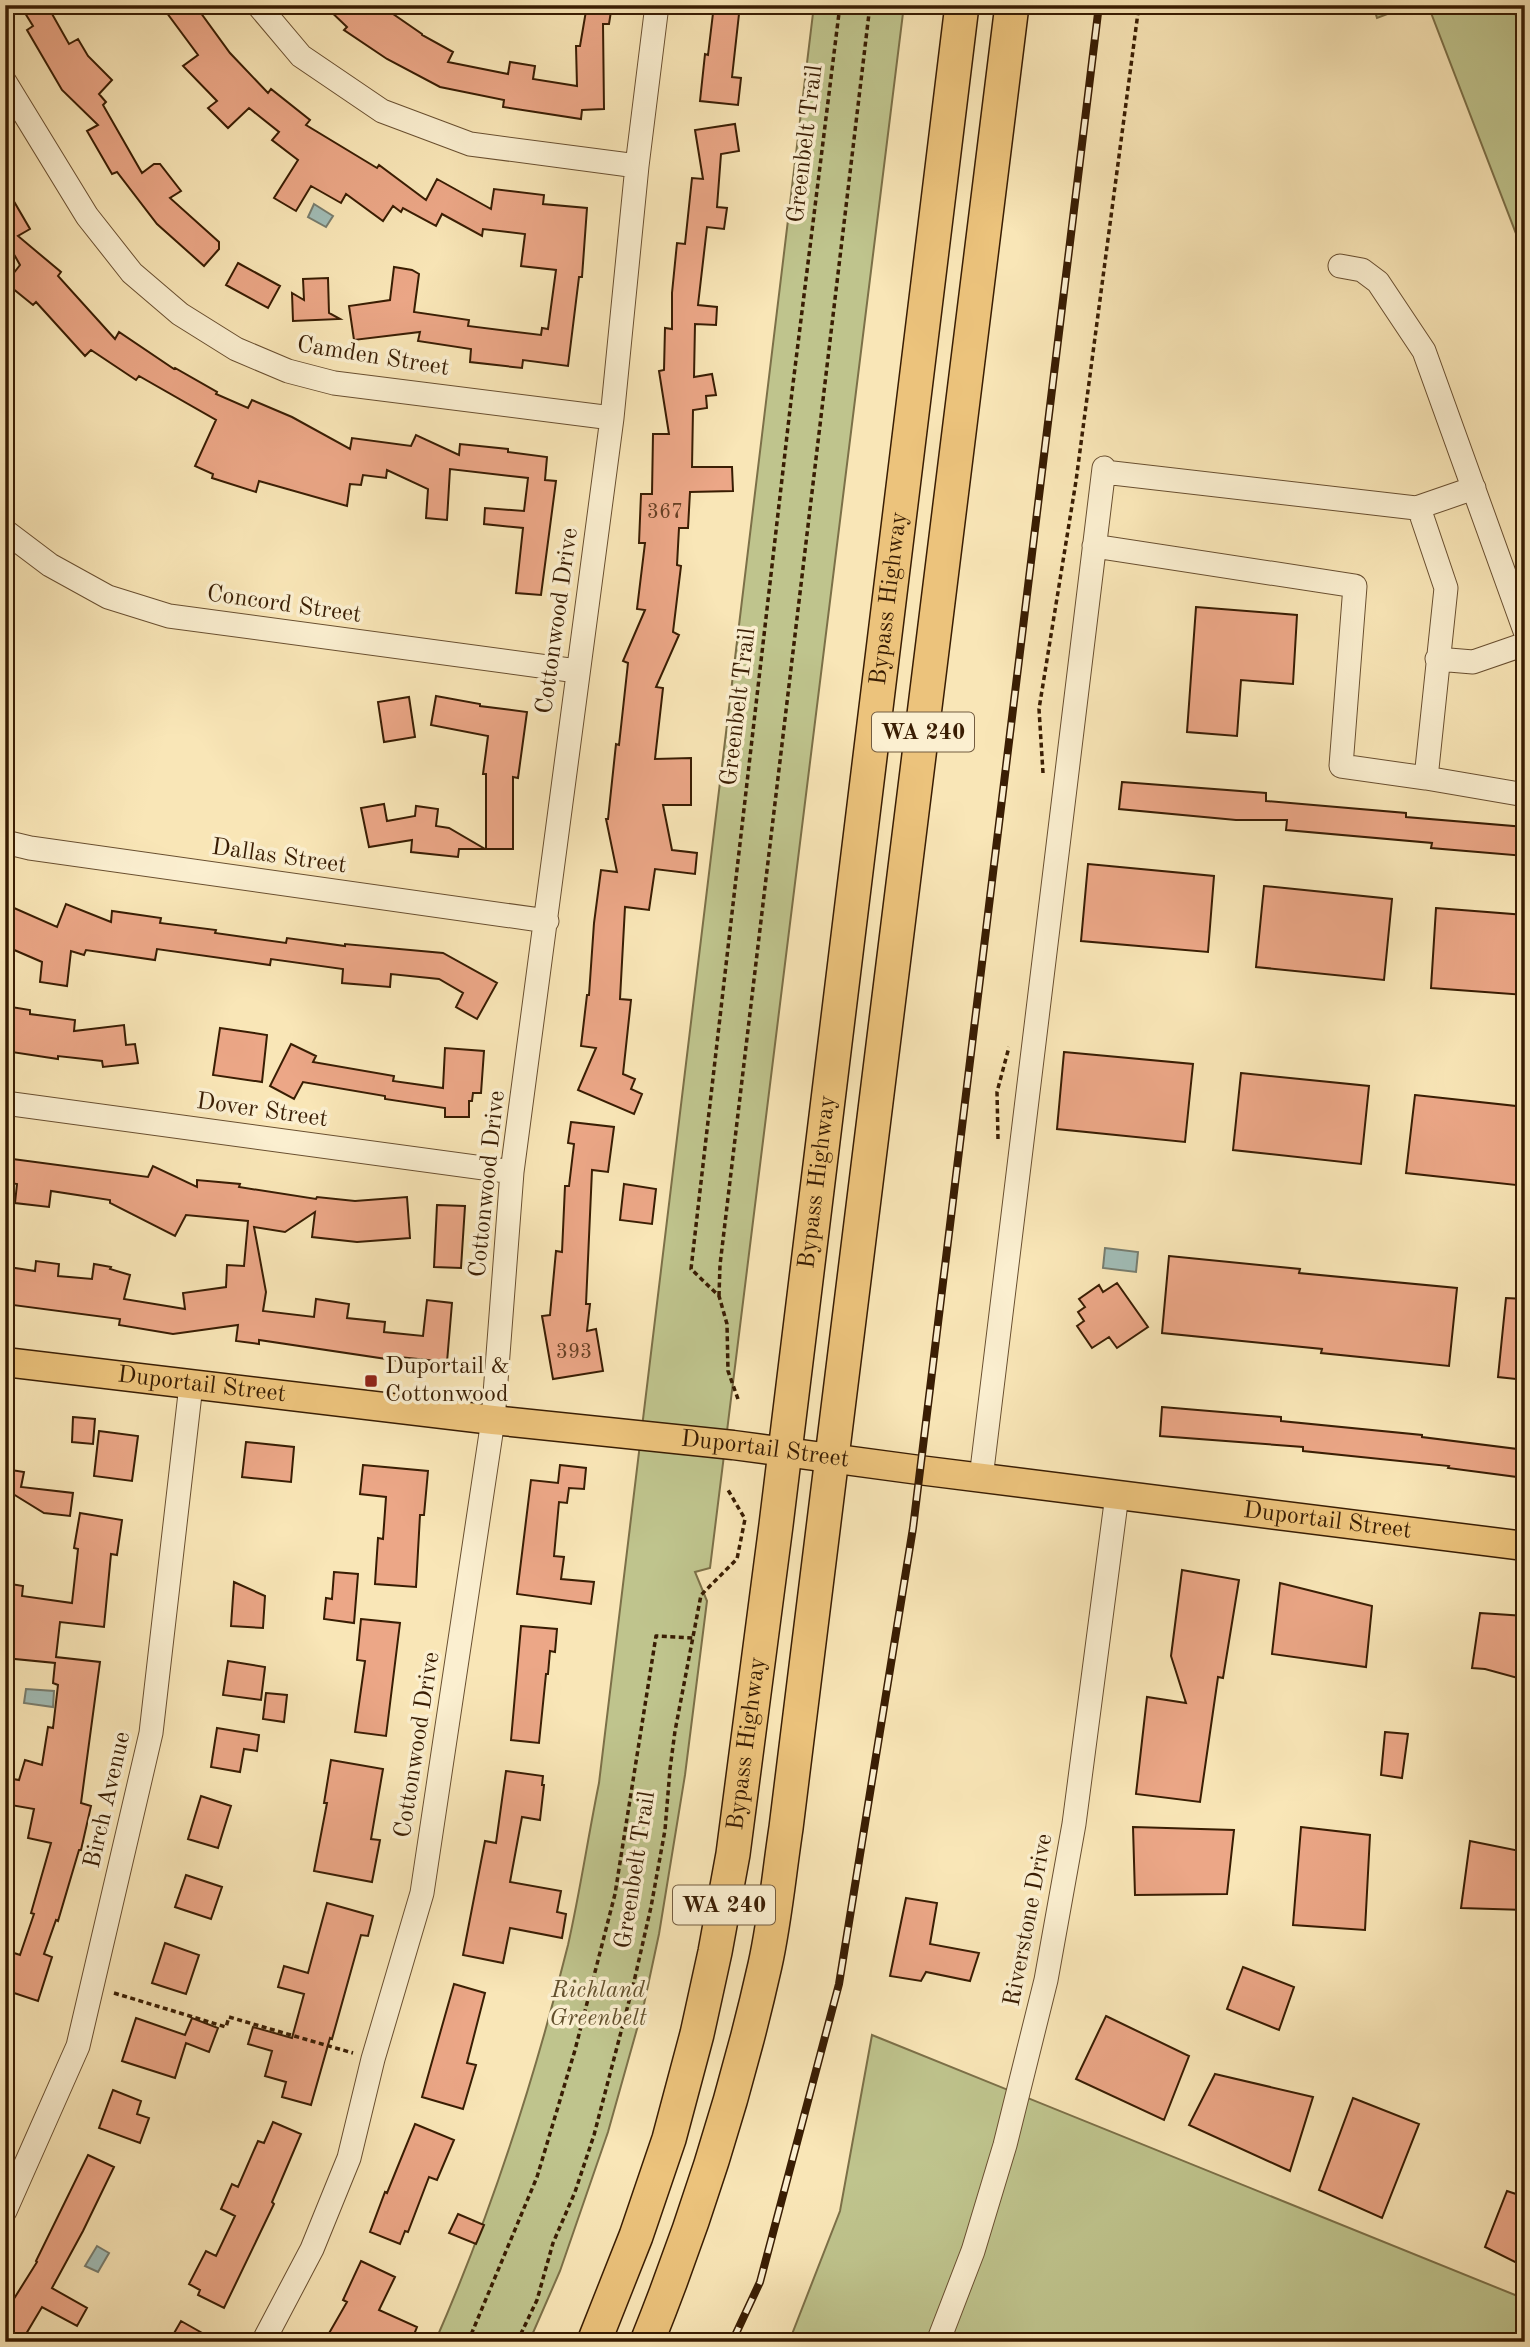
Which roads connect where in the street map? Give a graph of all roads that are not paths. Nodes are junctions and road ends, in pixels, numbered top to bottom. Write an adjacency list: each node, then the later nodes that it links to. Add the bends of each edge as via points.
1 (258, 5): 6 (street, via 301,55 382,111 470,144)
2 (657, 5): 6 (street, Cottonwood Drive)
3 (962, 5): 26 (highway, Bypass Highway / WA 240)
4 (1012, 5): 27 (highway, Bypass Highway / WA 240)
5 (5, 82): 8 (street, Camden Street, via 87,216 132,273 180,314 236,349 288,371 334,383)
6 (637, 166): 8 (street, Cottonwood Drive)
7 (1340, 266): 9 (street, via 1368,272 1378,282 1424,351)
8 (612, 418): 16 (street, Cottonwood Drive)
9 (1474, 488): 10 (street); 13 (street)
10 (1419, 508): 12 (street, via 1104,470); 15 (street, via 1446,588)
11 (5, 531): 16 (street, Concord Street, via 50,565 108,597 170,616)
12 (1094, 546): 17 (street, via 1355,586 1341,766); 28 (street)
13 (1525, 631)
14 (1525, 644): 15 (street, via 1473,662)
15 (1437, 659): 17 (street)
16 (577, 671): 20 (street, Cottonwood Drive)
17 (1426, 778): 18 (street)
18 (1525, 795)
19 (5, 842): 20 (street, Dallas Street)
20 (547, 921): 22 (street, Cottonwood Drive)
21 (5, 1103): 22 (street, Dover Street)
22 (512, 1172): 25 (street, Cottonwood Drive)
23 (5, 1362): 24 (main road, Duportail Street)
24 (191, 1385): 25 (main road, Duportail Street); 31 (street, Birch Avenue, via 151,1733 78,2046)
25 (493, 1420): 26 (main road, Duportail Street); 32 (street, Cottonwood Drive, via 422,1893 349,2158 312,2249)
26 (784, 1452): 27 (main road, Duportail Street); 33 (highway, Bypass Highway / WA 240, via 733,1854 716,1952 669,2139)
27 (833, 1459): 28 (main road, Duportail Street); 34 (highway, Bypass Highway / WA 240, via 765,1963 723,2125 682,2255)
28 (981, 1478): 29 (main road, Duportail Street)
29 (1116, 1495): 30 (main road, Duportail Street); 35 (street, Riverstone Drive, via 1074,1824 1046,1980 1002,2155 973,2251)
30 (1525, 1546)
31 (5, 2211)
32 (263, 2342)
33 (594, 2342)
34 (647, 2342)
35 (938, 2342)

